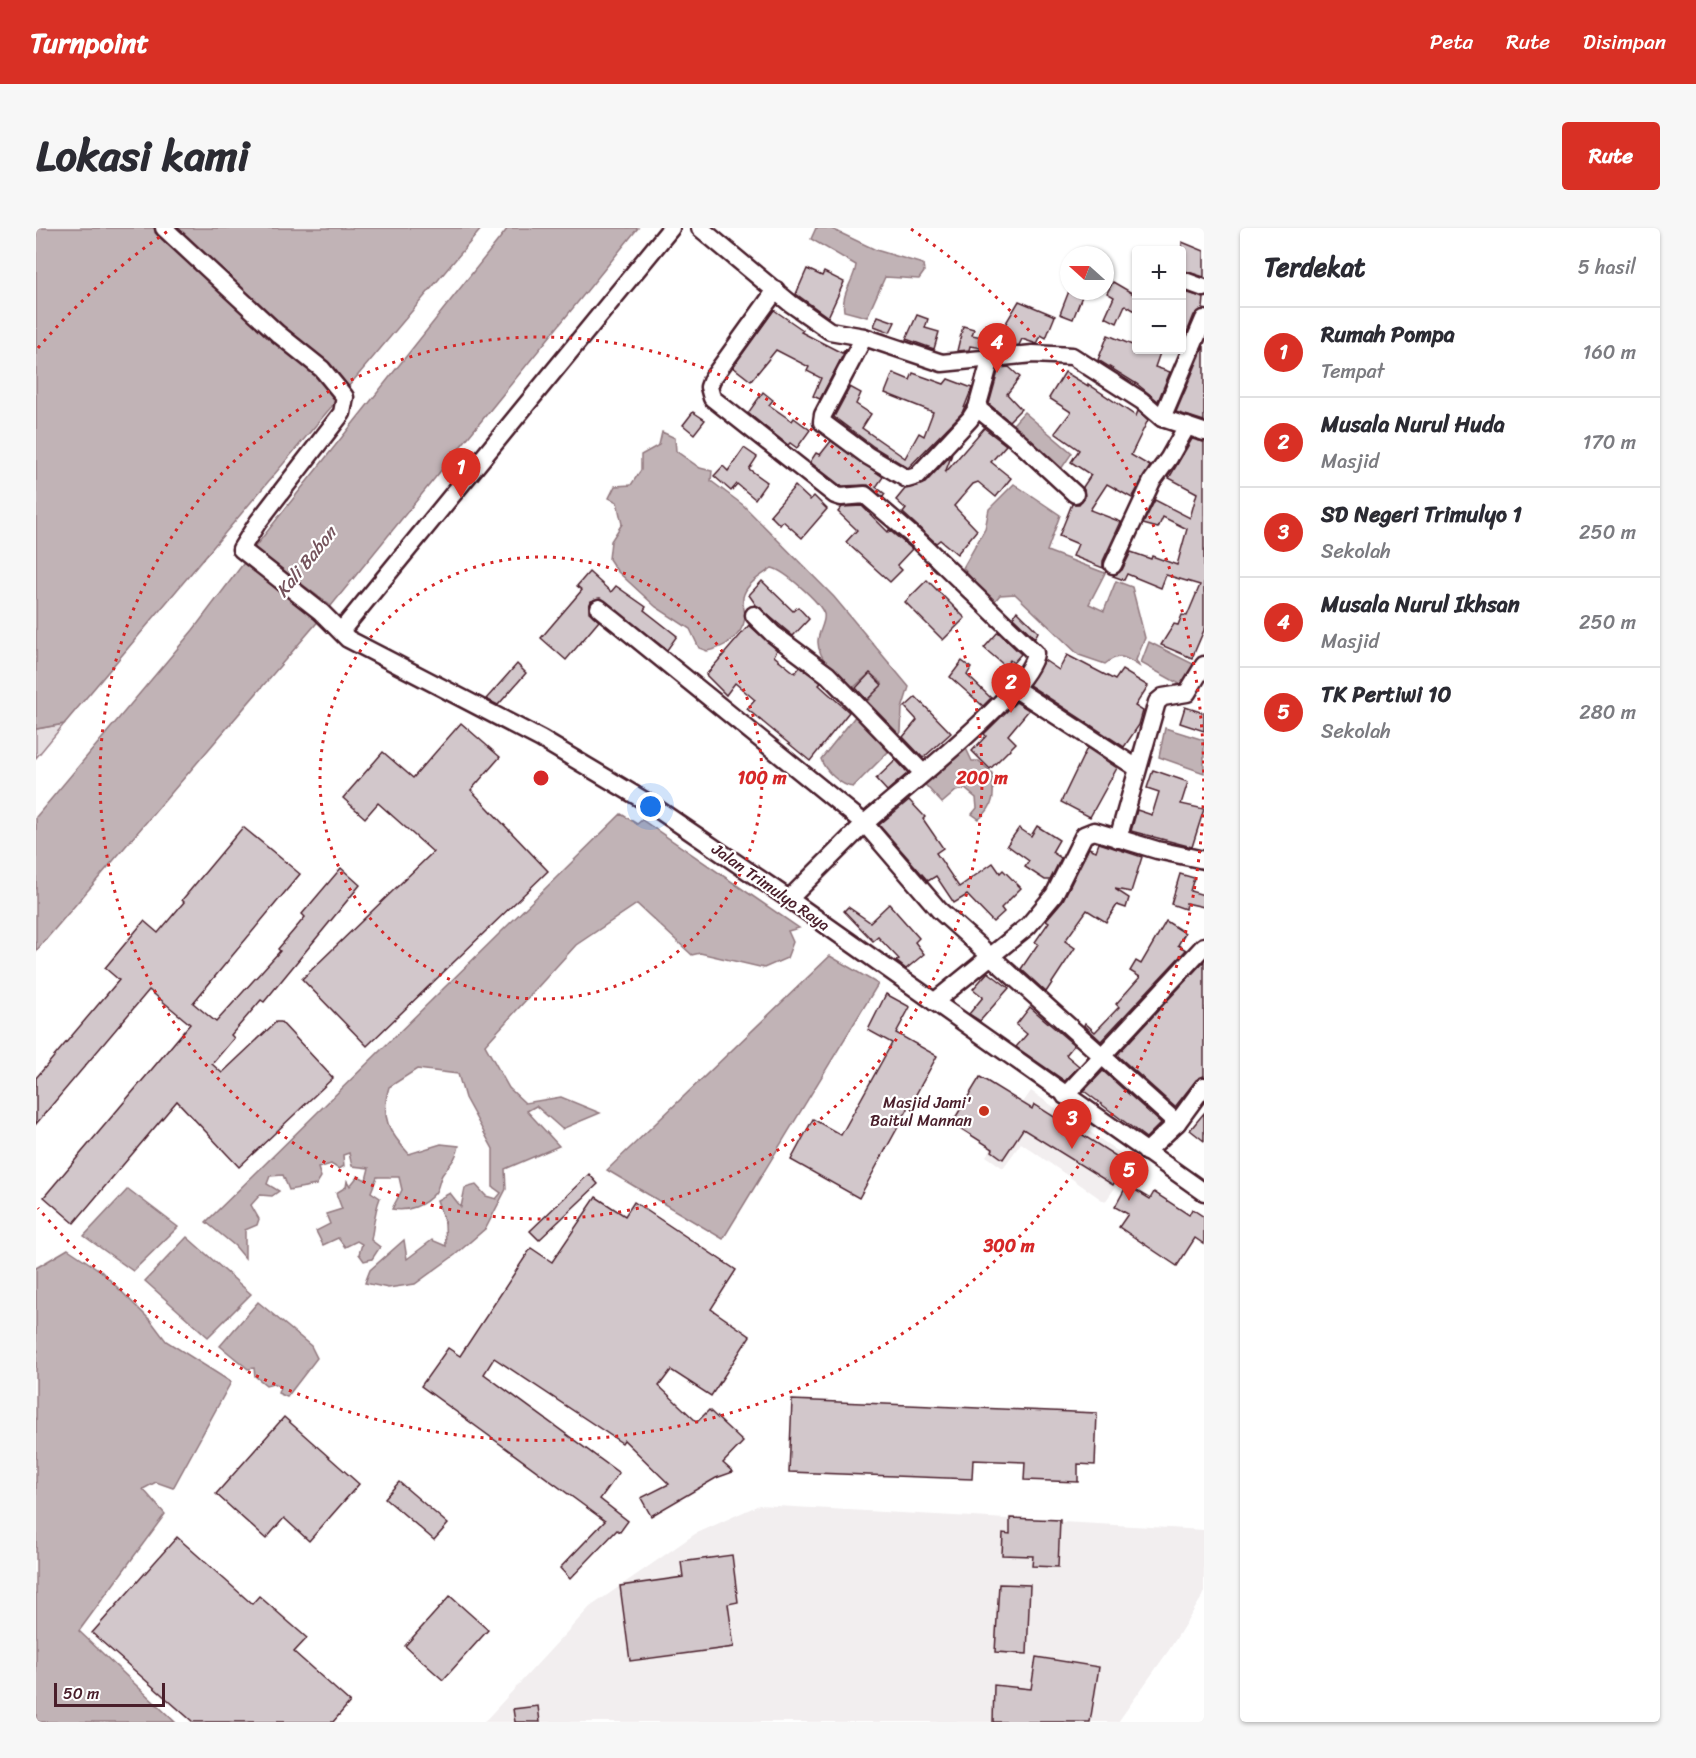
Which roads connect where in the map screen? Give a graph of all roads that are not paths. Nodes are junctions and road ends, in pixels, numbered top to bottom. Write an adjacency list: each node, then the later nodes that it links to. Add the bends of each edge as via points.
1 (164, 228): 18 (street, Jalan Trimulyo Raya, via 277,333 322,369 345,397 342,413 258,522 242,549)
2 (671, 228): 18 (street)
3 (700, 228): 6 (street)
4 (1186, 281): 5 (street)
5 (1204, 288)
6 (776, 290): 8 (street, via 824,327); 20 (street, via 712,379 710,394 720,406 835,495 865,495 1030,646 1034,660)
7 (1204, 319): 11 (street)
8 (864, 337): 9 (street, via 935,362); 10 (street, via 822,422 868,456 910,479 964,428)
9 (991, 358): 10 (street); 11 (street, via 1071,356 1142,400)
10 (976, 408): 14 (street)
11 (1162, 418): 12 (street)
12 (1187, 426): 13 (street); 15 (street, via 1152,481)
13 (1204, 432)
14 (1075, 494)
15 (1113, 566)
16 (599, 608): 23 (street)
17 (754, 615): 22 (street, via 828,675)
18 (341, 631): 26 (street, Jalan Trimulyo Raya, via 387,662 541,739 650,804)
19 (1204, 665): 21 (street, via 1187,693 1162,697 1157,702)
20 (1014, 688): 21 (street); 22 (street)
21 (1137, 768): 24 (street)
22 (922, 772): 23 (street)
23 (865, 824): 26 (street); 28 (street, via 939,910)
24 (1118, 839): 25 (street); 28 (street, via 1094,831 1084,835 1045,907)
25 (1204, 860)
26 (789, 899): 29 (street, Jalan Trimulyo Raya)
27 (1204, 946): 30 (street)
28 (990, 957): 29 (street); 30 (street)
29 (934, 1002): 32 (street, Jalan Trimulyo Raya)
30 (1101, 1055): 32 (street); 33 (street)
31 (1204, 1086): 33 (street)
32 (1065, 1096): 34 (street, Jalan Trimulyo Raya)
33 (1177, 1123): 34 (street)
34 (1146, 1152): 35 (street, Jalan Trimulyo Raya)
35 (1204, 1192)

